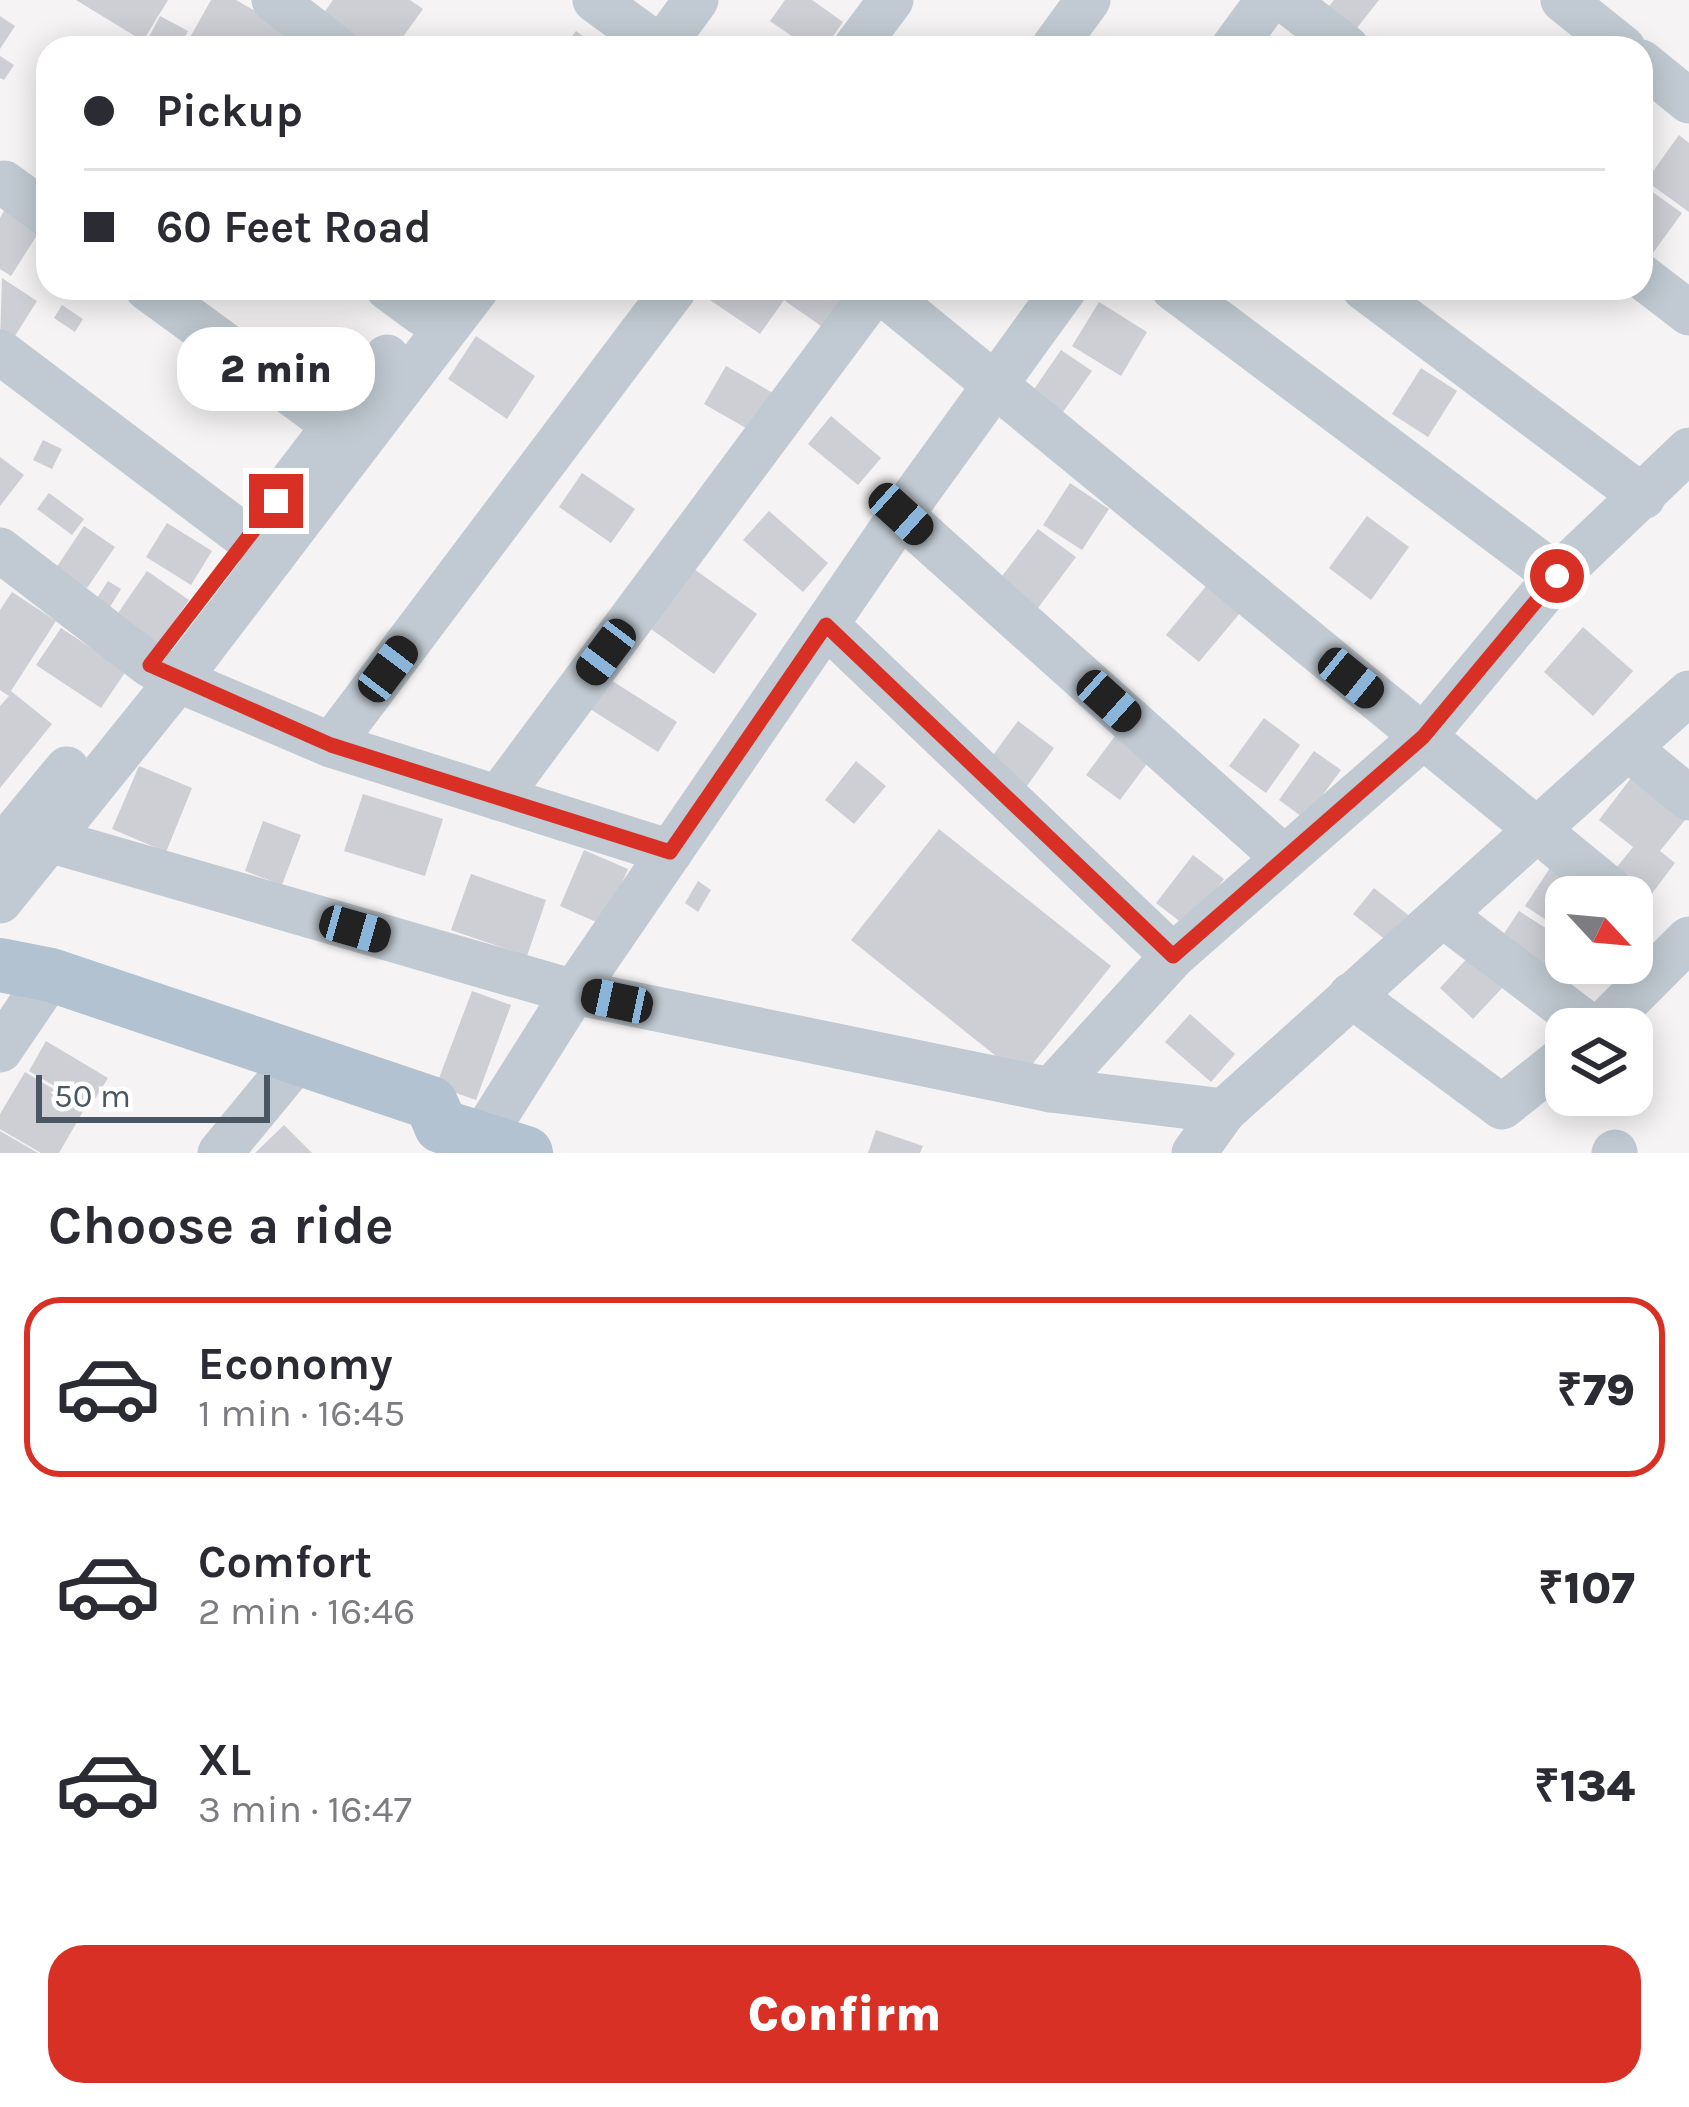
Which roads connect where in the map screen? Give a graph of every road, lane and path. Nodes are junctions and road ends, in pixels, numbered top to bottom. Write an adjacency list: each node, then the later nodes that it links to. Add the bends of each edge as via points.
1 (274, 0): 10 (street)
2 (595, 0): 9 (street)
3 (696, 0): 9 (street)
4 (891, 0): 11 (street)
5 (1088, 0): 12 (street)
6 (1268, 0): 13 (street)
7 (1285, 0): 14 (street)
8 (1563, 0): 15 (street)
9 (648, 35)
10 (321, 36)
11 (864, 36)
12 (1062, 36)
13 (1242, 36)
14 (1332, 36)
15 (1608, 36)
16 (1653, 72): 17 (street)
17 (1689, 101)
18 (4, 183): 19 (street)
19 (36, 206)
20 (1653, 285): 30 (street)
21 (163, 300): 33 (street)
22 (414, 300): 33 (street)
23 (467, 300): 37 (street)
24 (666, 300): 44 (street)
25 (868, 300): 46 (street)
26 (891, 300): 32 (street)
27 (1056, 300): 32 (street)
28 (1189, 300): 39 (street)
29 (1380, 300): 35 (street)
30 (1689, 313)
31 (0, 352): 37 (street)
32 (991, 383): 36 (street); 43 (street)
33 (333, 424): 37 (street)
34 (1689, 450): 35 (street)
35 (1643, 497): 39 (street)
36 (901, 514): 40 (street); 52 (street)
37 (260, 548): 41 (street)
38 (0, 550): 41 (street)
39 (1557, 576): 43 (street)
40 (826, 625): 51 (street); 58 (street)
41 (164, 672): 44 (street); 49 (street); 50 (street)
42 (1689, 693): 45 (street)
43 (1423, 737): 48 (street); 52 (street)
44 (331, 745): 46 (street)
45 (1628, 749): 47 (street); 48 (street)
46 (498, 798): 51 (street)
47 (1689, 798)
48 (1538, 833): 53 (street); 55 (street)
49 (50, 840): 54 (street); 60 (street)
50 (0, 850)
51 (670, 852): 60 (street)
52 (1282, 856): 58 (street)
53 (1592, 876)
54 (0, 901)
55 (1443, 915): 61 (street); 62 (street)
56 (1653, 921): 57 (street)
57 (1685, 942): 63 (street)
58 (1173, 956): 67 (street)
59 (21, 985): 64 (street); 65 (main road)
60 (574, 992): 67 (street); 69 (street)
61 (1351, 995): 66 (street, via 1502,1107); 68 (street)
62 (1568, 1008)
63 (1617, 1008)
64 (0, 1050)
65 (290, 1071): 69 (main road, via 418,1136); 70 (street)
66 (1545, 1073)
67 (1051, 1090): 68 (street)
68 (1224, 1111): 71 (street)
69 (475, 1141)
70 (220, 1153)
71 (1195, 1153)

